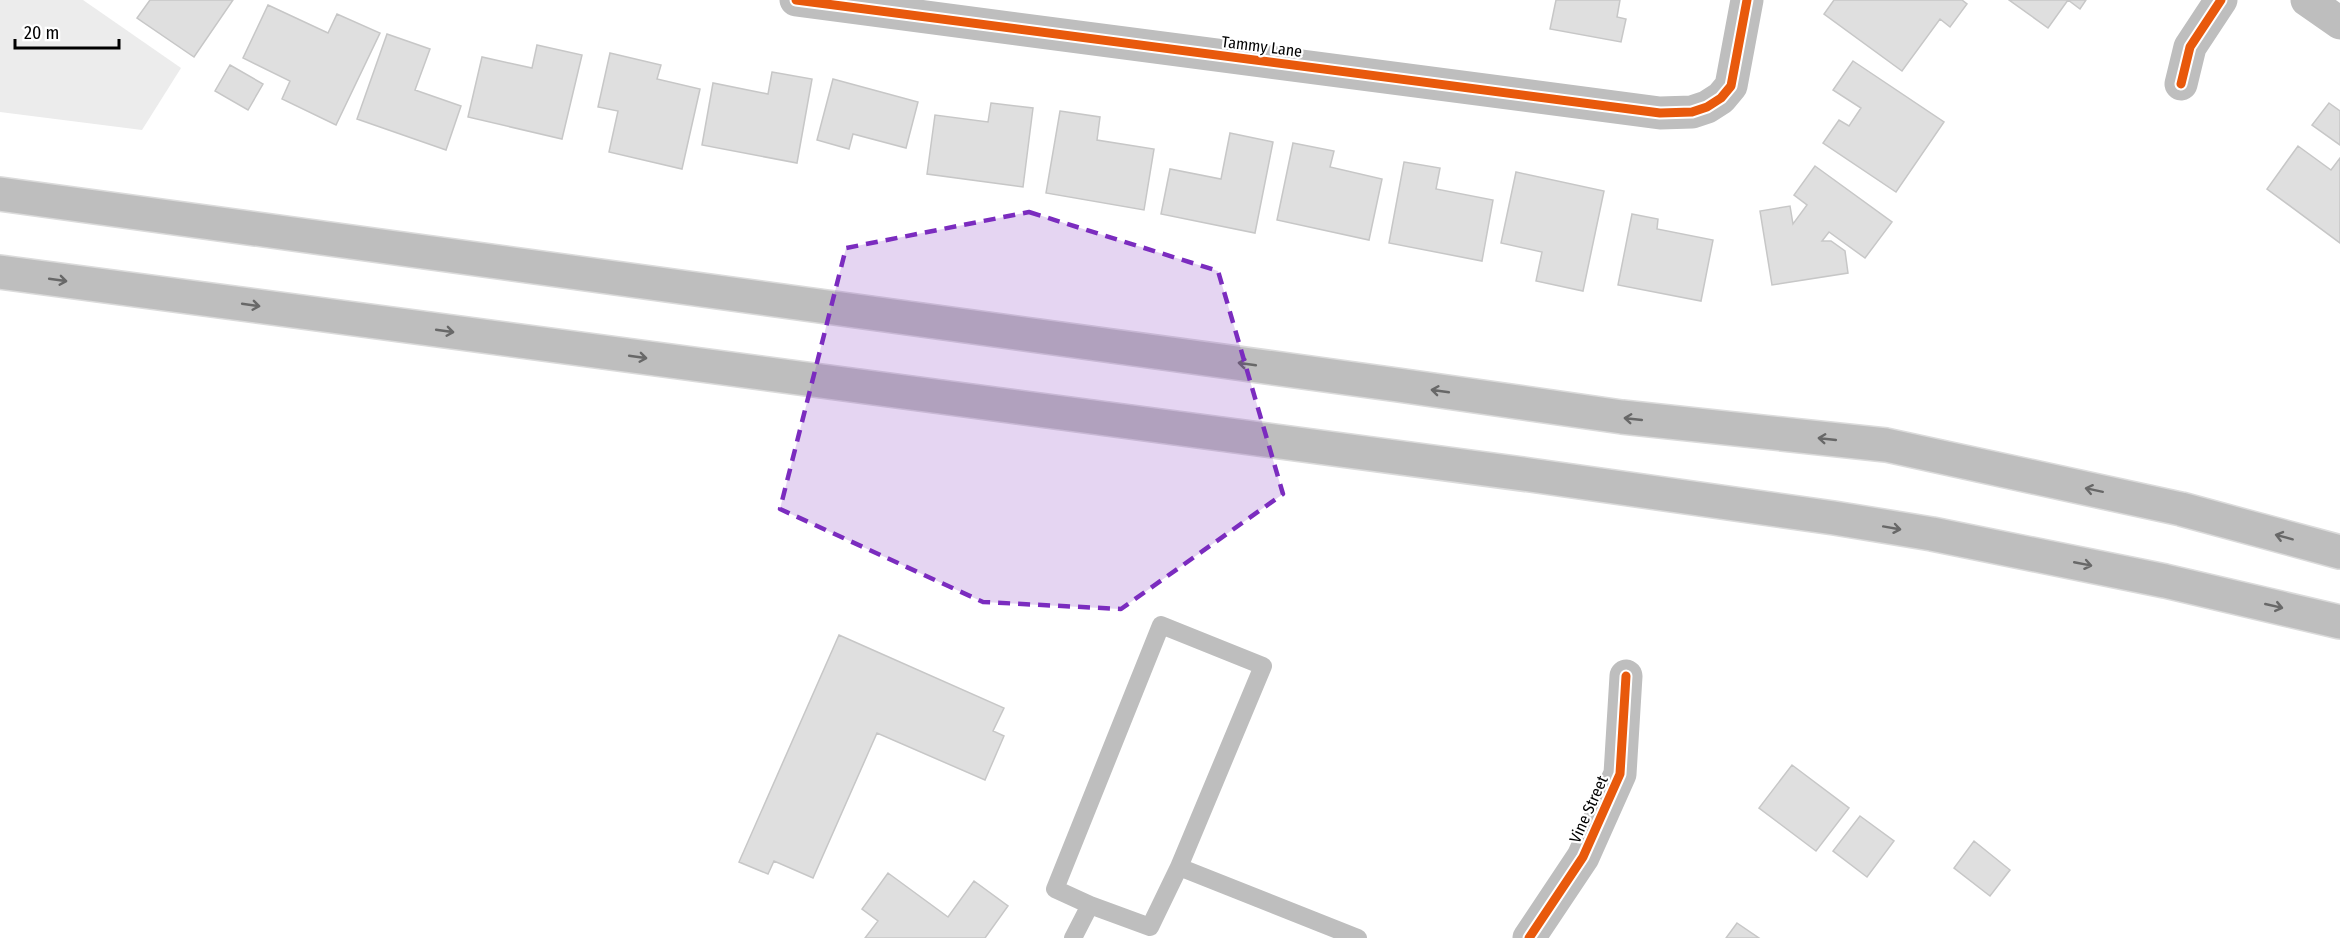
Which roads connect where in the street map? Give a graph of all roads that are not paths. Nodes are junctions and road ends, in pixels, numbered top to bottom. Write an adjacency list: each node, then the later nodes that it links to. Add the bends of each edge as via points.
1 (796, 0): 2 (main road, Tammy Lane, via 1660,113 1692,112 1707,107 1731,86)
2 (1747, 0)
3 (2221, 0): 6 (main road, via 2190,47)
4 (2307, 0): 5 (main road)
5 (2340, 24)
6 (2181, 84)
7 (0, 194): 9 (main road, one-way to 7, via 2181,509 1886,445 1622,417)
8 (0, 272): 10 (main road, one-way to 10, via 1834,518 2165,580)
9 (2340, 552)
10 (2340, 622)
11 (1626, 676): 16 (main road, Vine Street, via 1620,774 1583,857)
12 (1179, 867): 13 (lane, via 1150,927); 13 (lane, via 1263,666 1161,625 1055,889); 15 (lane)
13 (1090, 906): 14 (lane)
14 (1073, 938)
15 (1358, 938)
16 (1529, 938)

